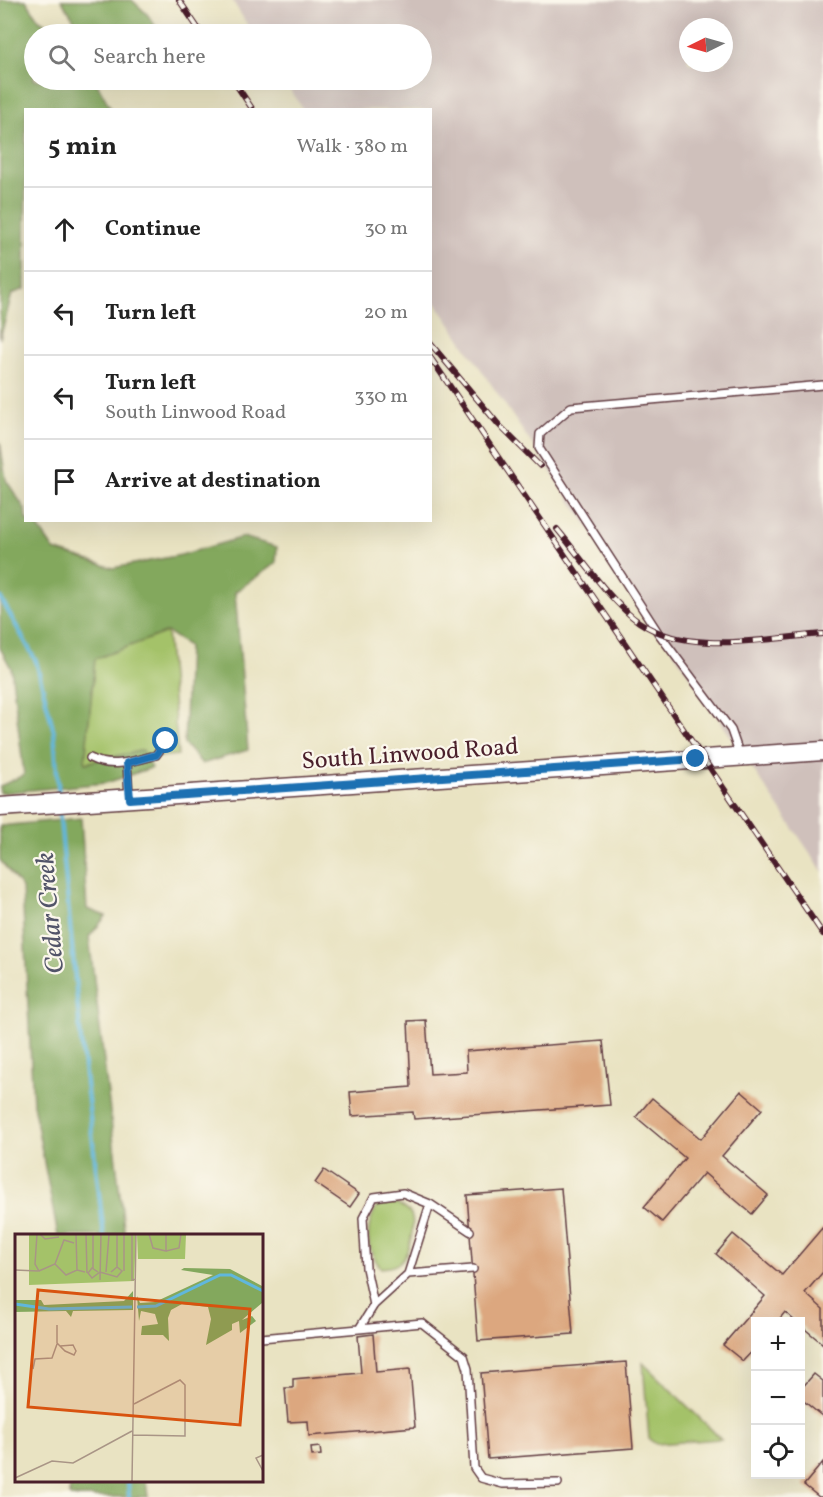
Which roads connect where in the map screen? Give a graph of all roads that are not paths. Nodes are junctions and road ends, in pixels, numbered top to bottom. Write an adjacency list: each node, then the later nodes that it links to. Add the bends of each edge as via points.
1 (823, 385): 4 (lane, via 572,407 540,434 539,448 659,634 731,730)
2 (166, 741): 6 (lane, via 156,755)
3 (823, 751): 4 (main road, South Linwood Road)
4 (740, 756): 7 (main road, South Linwood Road)
5 (90, 758): 6 (lane, via 101,764)
6 (127, 763): 7 (lane)
7 (130, 799): 8 (main road, South Linwood Road)
8 (0, 807)
9 (429, 1204): 10 (lane); 12 (lane); 13 (lane, via 403,1193 374,1197 363,1218 366,1268)
10 (470, 1231)
11 (473, 1269): 12 (lane)
12 (408, 1274): 13 (lane)
13 (374, 1305): 14 (lane)
14 (359, 1329): 15 (lane); 16 (lane, via 422,1323 431,1328 464,1356 474,1468 481,1478 509,1484)
15 (262, 1338)
16 (558, 1483)

